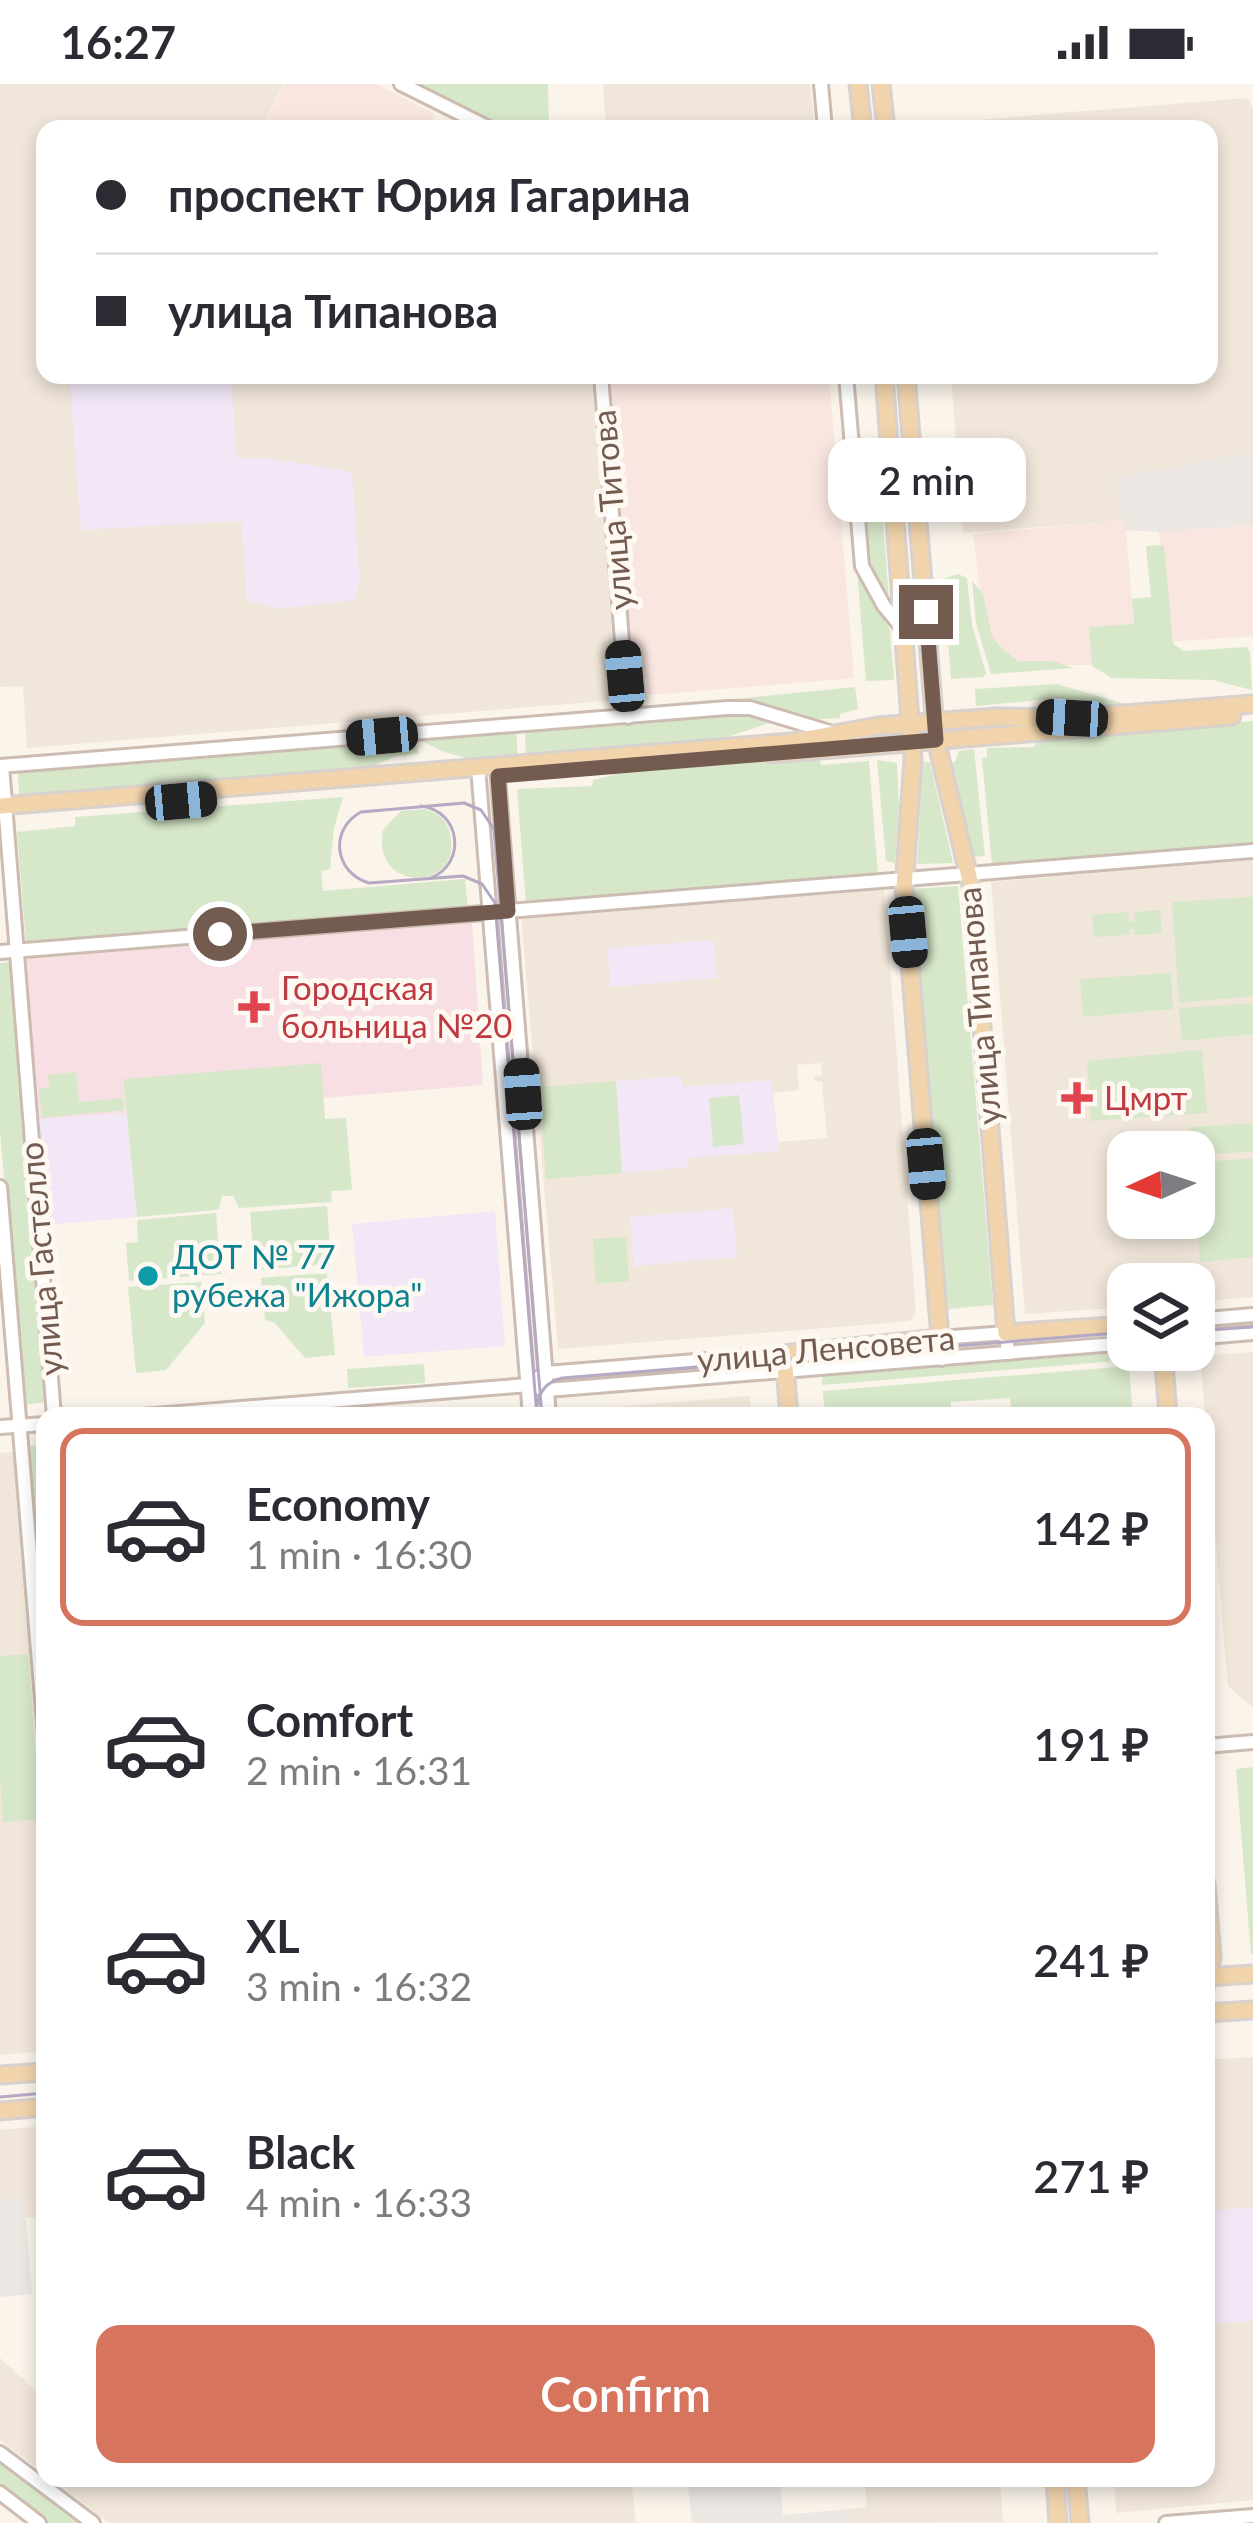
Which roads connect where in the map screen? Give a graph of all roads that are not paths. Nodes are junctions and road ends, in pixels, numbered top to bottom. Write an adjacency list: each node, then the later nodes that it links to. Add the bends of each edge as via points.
1 (401, 84): 5 (street)
2 (821, 84): 6 (street)
3 (858, 84): 7 (main road)
4 (881, 84): 8 (main road)
5 (473, 120)
6 (824, 120)
7 (861, 120)
8 (885, 120)
9 (602, 384): 18 (street, улица Титова)
10 (847, 384): 13 (street)
11 (885, 384): 14 (main road, улица Типанова)
12 (907, 384): 19 (main road, улица Типанова)
13 (854, 465): 14 (street); 15 (street, via 864,573)
14 (895, 515): 15 (main road, улица Типанова)
15 (904, 630): 20 (main road, улица Типанова)
16 (1253, 704): 19 (main road)
17 (1253, 715): 22 (main road)
18 (628, 717): 21 (street, via 740,707); 24 (street)
19 (934, 722): 20 (main road); 22 (main road, улица Типанова)
20 (911, 724): 21 (main road); 23 (main road, улица Типанова)
21 (835, 734): 25 (main road)
22 (936, 740): 23 (main road); 29 (main road, улица Типанова)
23 (912, 742): 25 (main road); 30 (main road, улица Типанова)
24 (1, 766): 27 (street, улица Гастелло)
25 (497, 771): 26 (main road); 31 (street)
26 (478, 772): 27 (main road); 32 (street)
27 (3, 811): 33 (street, улица Гастелло)
28 (1253, 851): 29 (street)
29 (967, 873): 30 (street); 39 (main road, улица Типанова)
30 (905, 878): 31 (street); 42 (main road, улица Типанова)
31 (508, 911): 32 (street); 48 (street)
32 (490, 913): 33 (street); 49 (street)
33 (16, 951): 34 (street); 51 (street, улица Гастелло)
34 (0, 952)
35 (0, 1186): 58 (street, улица Гастелло)
36 (1253, 1315): 37 (street)
37 (1215, 1318)
38 (1107, 1326): 39 (main road, улица Ленсовета)
39 (1006, 1333): 42 (street, улица Ленсовета); 44 (street, улица Типанова)
40 (1253, 1333): 41 (street)
41 (1215, 1336)
42 (940, 1338): 45 (street, улица Типанова); 46 (main road, улица Ленсовета)
43 (1107, 1345): 44 (street, улица Ленсовета)
44 (1008, 1353): 45 (street, улица Ленсовета)
45 (942, 1359): 46 (street, улица Ленсовета)
46 (785, 1362): 48 (street, улица Ленсовета); 50 (street, улица Ленсовета); 55 (main road)
47 (1165, 1371): 56 (main road)
48 (546, 1373): 49 (street, улица Ленсовета); 50 (street)
49 (528, 1385): 50 (street, улица Ленсовета); 52 (street, улица Ленсовета); 53 (street)
50 (547, 1390): 54 (street)
51 (53, 1407)
52 (254, 1407)
53 (529, 1407)
54 (548, 1407)
55 (788, 1407)
56 (1167, 1407)
57 (36, 1425): 58 (street)
58 (20, 1426): 59 (street); 60 (street, улица Гастелло)
59 (0, 1427)
60 (36, 1622)
61 (1253, 1742): 62 (street)
62 (1215, 1745)
63 (1253, 1974): 64 (main road)
64 (1215, 1979)
65 (1253, 2010): 66 (main road)
66 (1215, 2012)
67 (36, 2073): 68 (main road)
68 (0, 2075)
69 (36, 2108): 70 (main road)
70 (0, 2111)
71 (0, 2453): 72 (street)
72 (36, 2480)
73 (45, 2487): 79 (street)
74 (1055, 2487): 80 (main road)
75 (1077, 2487): 81 (main road)
76 (0, 2493): 78 (street)
77 (1253, 2516): 82 (street)
78 (39, 2523)
79 (93, 2523)
80 (1058, 2523)
81 (1080, 2523)
82 (1166, 2523)

